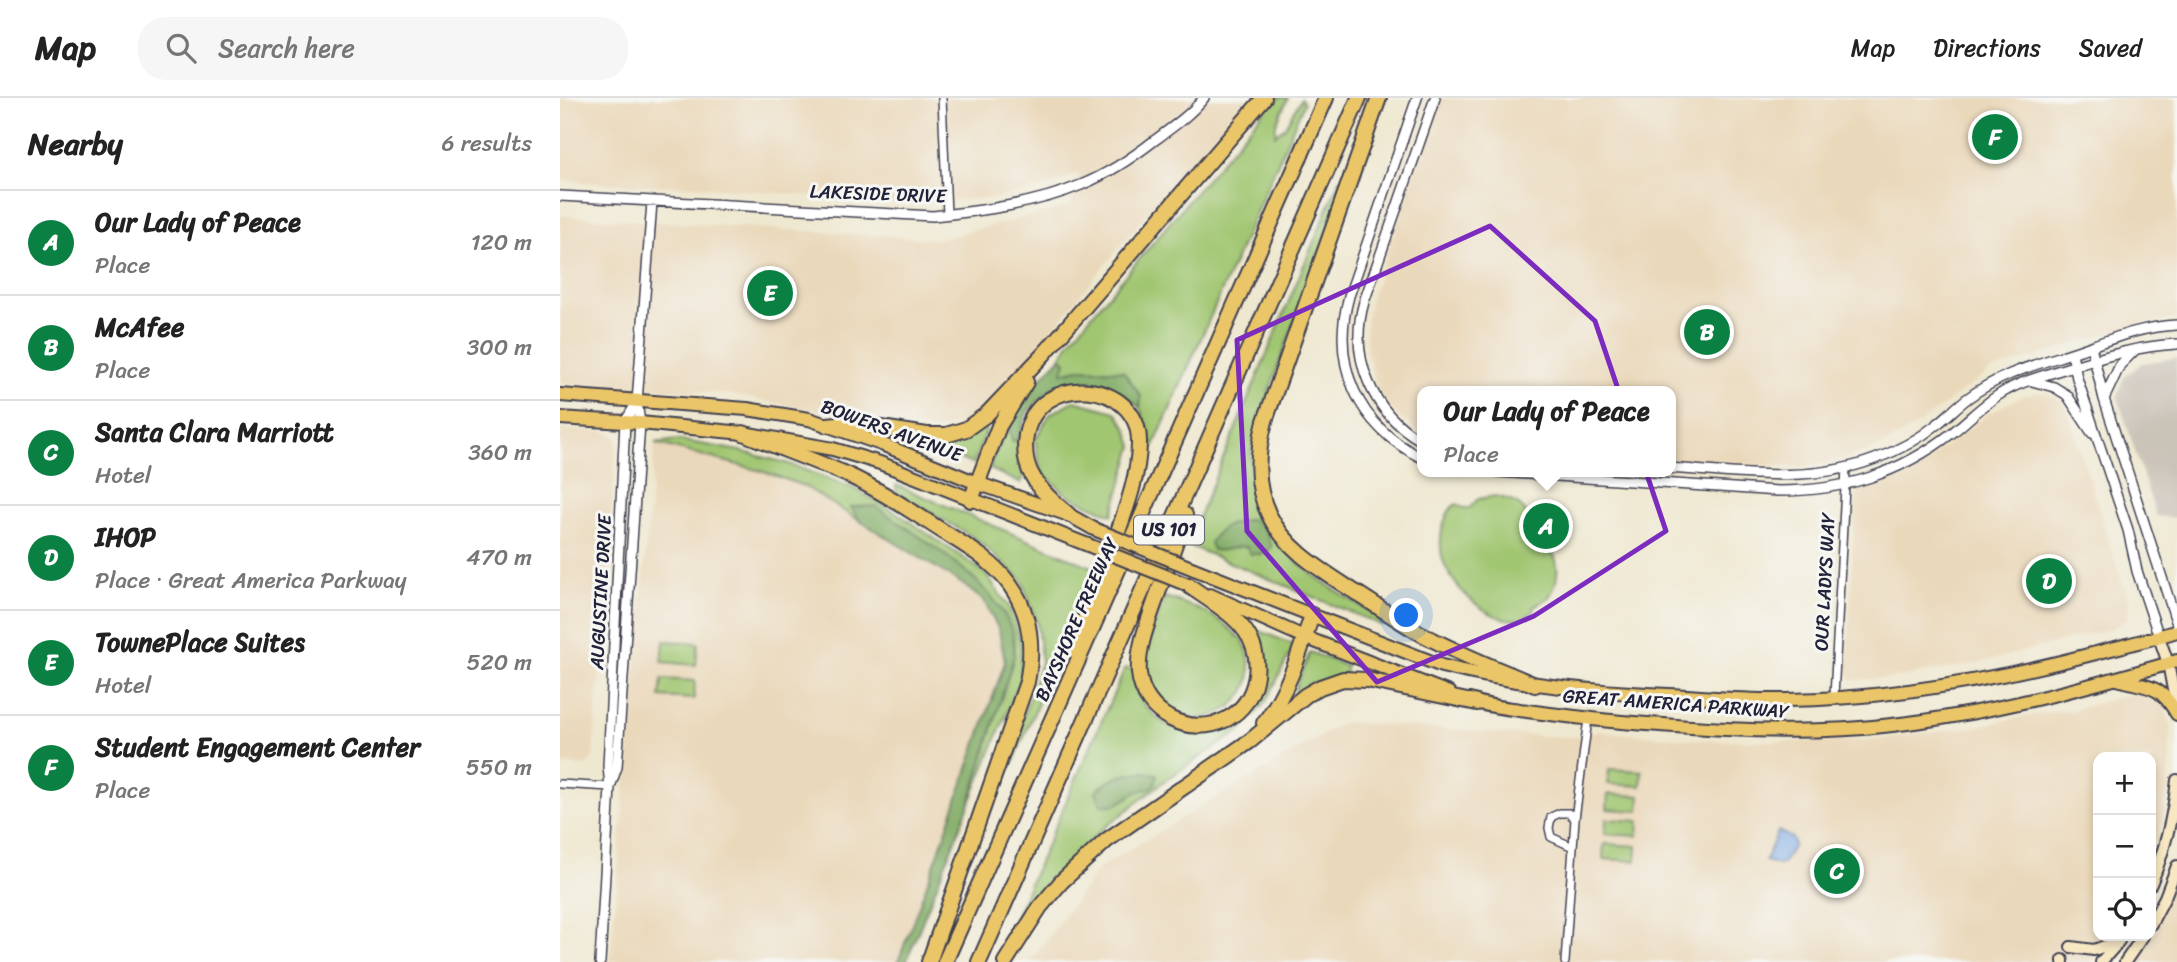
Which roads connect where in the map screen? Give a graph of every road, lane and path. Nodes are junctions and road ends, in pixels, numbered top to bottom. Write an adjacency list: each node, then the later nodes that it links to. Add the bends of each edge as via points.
1 (942, 98): 11 (street)
2 (1205, 98): 11 (street, LAKESIDE DRIVE, via 1189,116 1144,149 1079,186 1018,204)
3 (1264, 98): 17 (highway)
4 (1326, 98): 58 (highway, BAYSHORE FREEWAY / US 101)
5 (1359, 98): 28 (highway, US 101)
6 (1379, 98): 49 (highway, via 1265,421 1258,450 1262,494 1269,515 1308,562 1417,631)
7 (1417, 98): 32 (street, via 1343,323 1345,363 1363,408 1389,438)
8 (1435, 98): 30 (street, via 1360,316 1362,366 1378,402)
9 (560, 196): 10 (street, LAKESIDE DRIVE)
10 (652, 202): 11 (street, LAKESIDE DRIVE); 23 (street, AUGUSTINE DRIVE)
11 (947, 214)
12 (2177, 325): 14 (street, via 2143,329)
13 (2177, 344): 15 (street)
14 (2091, 346): 16 (street); 18 (street)
15 (2134, 350): 18 (street); 22 (street, via 2120,365)
16 (2072, 353): 19 (street); 34 (street, via 1997,379 1908,444)
17 (1044, 354): 27 (highway, via 987,414 966,429 927,435 849,423); 36 (highway, via 999,426)
18 (2093, 360): 19 (street); 22 (street)
19 (2075, 366): 20 (street); 31 (street)
20 (2030, 380): 31 (street, via 2067,395); 37 (street, via 1994,398 1919,455)
21 (560, 396): 23 (main road, BOWERS AVENUE)
22 (2104, 399): 43 (street)
23 (636, 402): 25 (street, AUGUSTINE DRIVE); 26 (street, AUGUSTINE DRIVE); 27 (main road, BOWERS AVENUE, via 747,409)
24 (560, 418): 25 (main road, BOWERS AVENUE)
25 (625, 422): 26 (main road, BOWERS AVENUE); 57 (street, AUGUSTINE DRIVE)
26 (640, 423): 29 (main road, BOWERS AVENUE); 57 (street, AUGUSTINE DRIVE, via 617,767)
27 (827, 425): 36 (main road, BOWERS AVENUE)
28 (1216, 426): 41 (highway, via 1147,624 1139,670 1147,698 1161,714 1184,724 1207,726 1227,719 1244,704 1255,685 1257,665 1244,629); 72 (highway, US 101)
29 (743, 433): 38 (main road, BOWERS AVENUE, via 833,449); 70 (highway, via 853,478 969,548 1001,574 1025,614 1031,645 1027,681)
30 (1417, 438)
31 (2097, 440): 46 (street)
32 (1417, 455)
33 (1676, 468): 34 (street, via 1780,475)
34 (1846, 468): 37 (street, OUR LADYS WAY)
35 (1571, 477): 37 (street, via 1777,491)
36 (976, 483): 38 (highway); 39 (main road, BOWERS AVENUE)
37 (1845, 485): 50 (street, OUR LADYS WAY)
38 (971, 500): 41 (main road, BOWERS AVENUE, bridge)
39 (1069, 516): 40 (main road, BOWERS AVENUE, bridge); 58 (highway, via 1031,475 1025,450 1028,428 1044,404 1058,394 1099,393 1117,400 1131,416 1140,440 1138,458 1122,521)
40 (1194, 569): 42 (main road, GREAT AMERICA PARKWAY)
41 (1188, 585): 45 (main road, GREAT AMERICA PARKWAY)
42 (1312, 615): 45 (highway); 49 (main road, GREAT AMERICA PARKWAY, via 1442,666)
43 (2177, 624)
44 (2177, 631): 46 (main road, GREAT AMERICA PARKWAY)
45 (1304, 637): 51 (main road, GREAT AMERICA PARKWAY); 54 (highway, via 1283,694)
46 (2160, 637): 47 (main road); 50 (main road, GREAT AMERICA PARKWAY, via 1985,679)
47 (2172, 662): 48 (main road, GREAT AMERICA PARKWAY); 52 (main road)
48 (2116, 679): 52 (main road, via 2158,690); 53 (main road, GREAT AMERICA PARKWAY, via 1892,726 1782,731)
49 (1535, 684): 50 (main road, GREAT AMERICA PARKWAY, via 1785,701)
50 (1834, 697)
51 (1477, 703): 53 (main road, GREAT AMERICA PARKWAY); 54 (highway, via 1343,679 1306,695)
52 (2177, 714)
53 (1588, 719): 59 (street)
54 (1250, 741): 73 (highway, via 1084,860 1040,907)
55 (2177, 780): 62 (main road, via 2174,813)
56 (560, 784): 57 (street)
57 (610, 788): 69 (street, AUGUSTINE DRIVE)
58 (1020, 793): 71 (highway, BAYSHORE FREEWAY / US 101)
59 (1575, 820): 60 (street); 60 (street, via 1569,813 1560,813 1551,817 1549,828 1551,837)
60 (1573, 846): 74 (street)
61 (2177, 866): 63 (main road)
62 (2153, 878)
63 (2156, 914)
64 (2114, 941): 67 (main road, via 2094,950)
65 (2118, 941): 75 (main road)
66 (2140, 941): 68 (main road)
67 (2071, 947)
68 (2127, 961)
69 (600, 962)
70 (929, 962)
71 (945, 962)
72 (979, 962)
73 (1005, 962)
74 (1565, 962)
75 (2101, 962)

